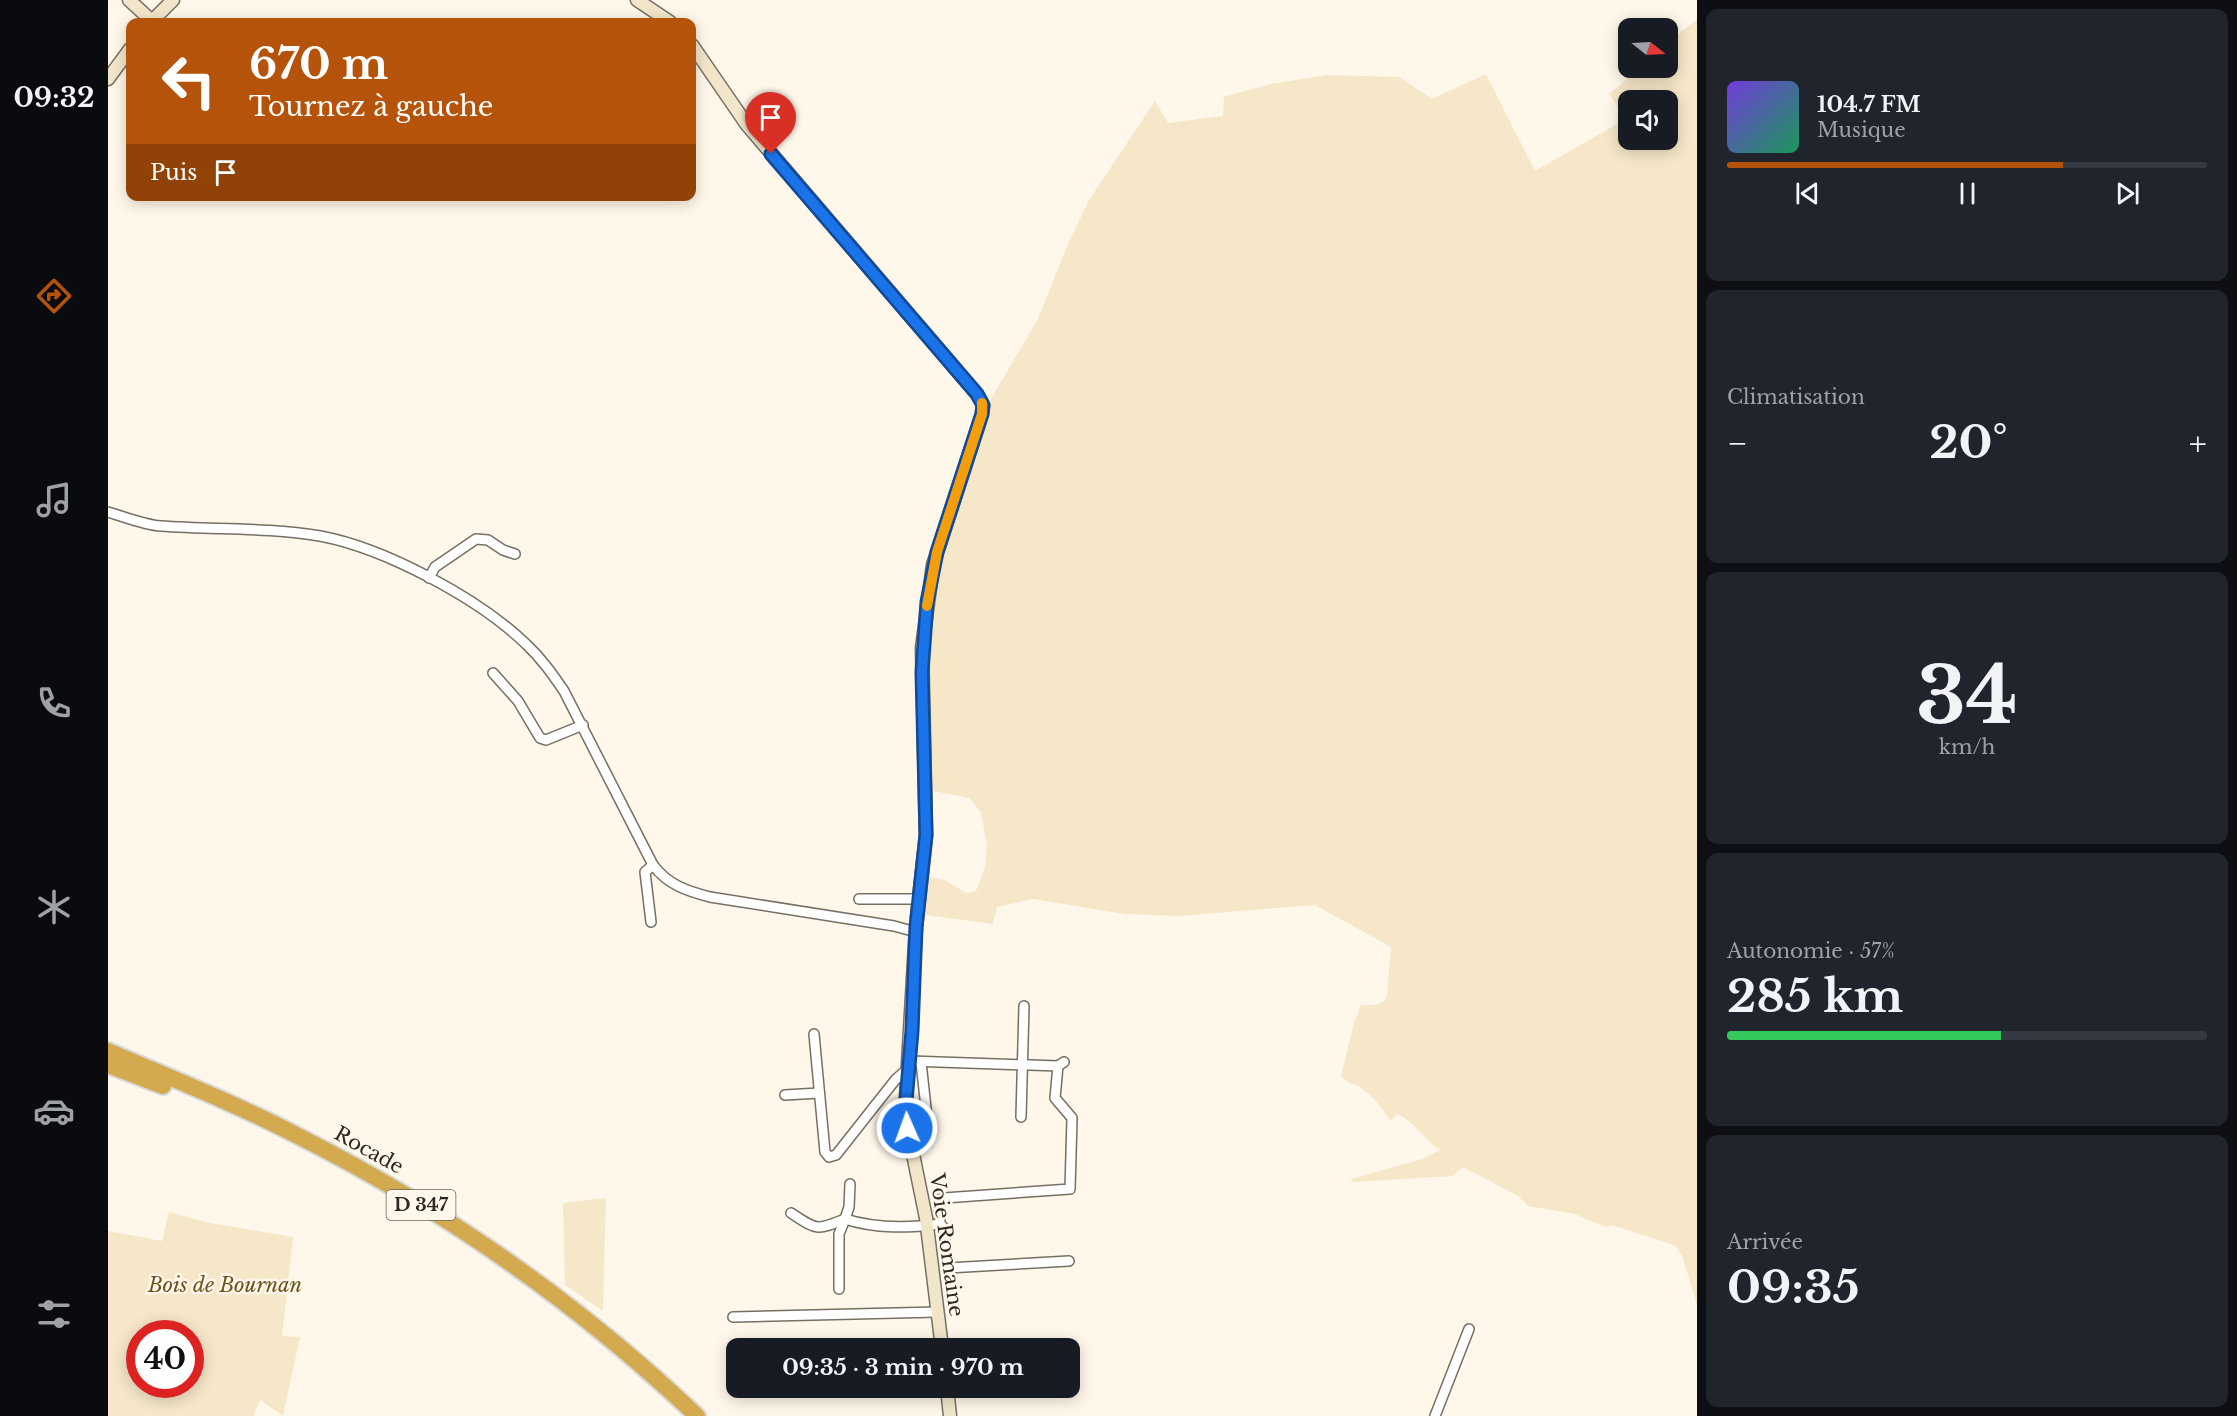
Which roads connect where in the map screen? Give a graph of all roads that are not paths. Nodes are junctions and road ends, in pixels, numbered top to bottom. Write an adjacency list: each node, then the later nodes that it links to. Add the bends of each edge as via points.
1 (129, 0): 4 (street)
2 (173, 0): 5 (street)
3 (637, 0): 6 (street)
4 (148, 18)
5 (156, 18)
6 (664, 18)
7 (696, 51): 17 (street, Voie Romaine, via 741,118 981,401 982,414 937,552 927,602 922,672 926,823)
8 (126, 54): 9 (street)
9 (108, 79)
10 (108, 512): 12 (street, via 158,526 320,536 394,561)
11 (515, 554): 12 (street, via 488,540 476,539 435,567)
12 (429, 578): 14 (street, via 494,616 529,646 564,691)
13 (493, 673): 14 (street, via 518,701 540,738 546,740)
14 (583, 725): 15 (street)
15 (653, 865): 18 (street, via 645,872); 19 (street, via 667,880 689,892)
16 (859, 899): 17 (street)
17 (920, 899): 19 (street, Voie Romaine)
18 (651, 922)
19 (916, 932): 25 (street, Voie Romaine)
20 (1024, 1006): 23 (street)
21 (814, 1034): 26 (street)
22 (108, 1051): 43 (highway, Rocade / D 347, via 278,1126 421,1205 557,1298)
23 (1023, 1063): 25 (street); 28 (street); 33 (street, via 1061,1064 1055,1098 1072,1118 1070,1189 944,1198 939,1200)
24 (108, 1065): 42 (highway, D 347, via 273,1135 416,1214 550,1306)
25 (913, 1065): 26 (street, via 896,1079 836,1155 829,1157 825,1152); 29 (street); 34 (street, Voie Romaine, via 906,1122)
26 (819, 1094): 27 (street)
27 (785, 1095)
28 (1021, 1117)
29 (929, 1136)
30 (850, 1184): 32 (street)
31 (791, 1213): 32 (street, via 813,1227 824,1228)
32 (845, 1219): 34 (street, via 866,1226); 36 (street, via 839,1234)
33 (940, 1224): 34 (street); 35 (street, via 948,1268)
34 (926, 1227): 37 (street, Voie Romaine)
35 (1069, 1261)
36 (839, 1289)
37 (937, 1312): 38 (street); 40 (street, Voie Romaine)
38 (733, 1317)
39 (1469, 1329): 45 (street)
40 (941, 1338)
41 (948, 1398): 44 (street)
42 (681, 1416)
43 (698, 1416)
44 (950, 1416)
45 (1435, 1416)

